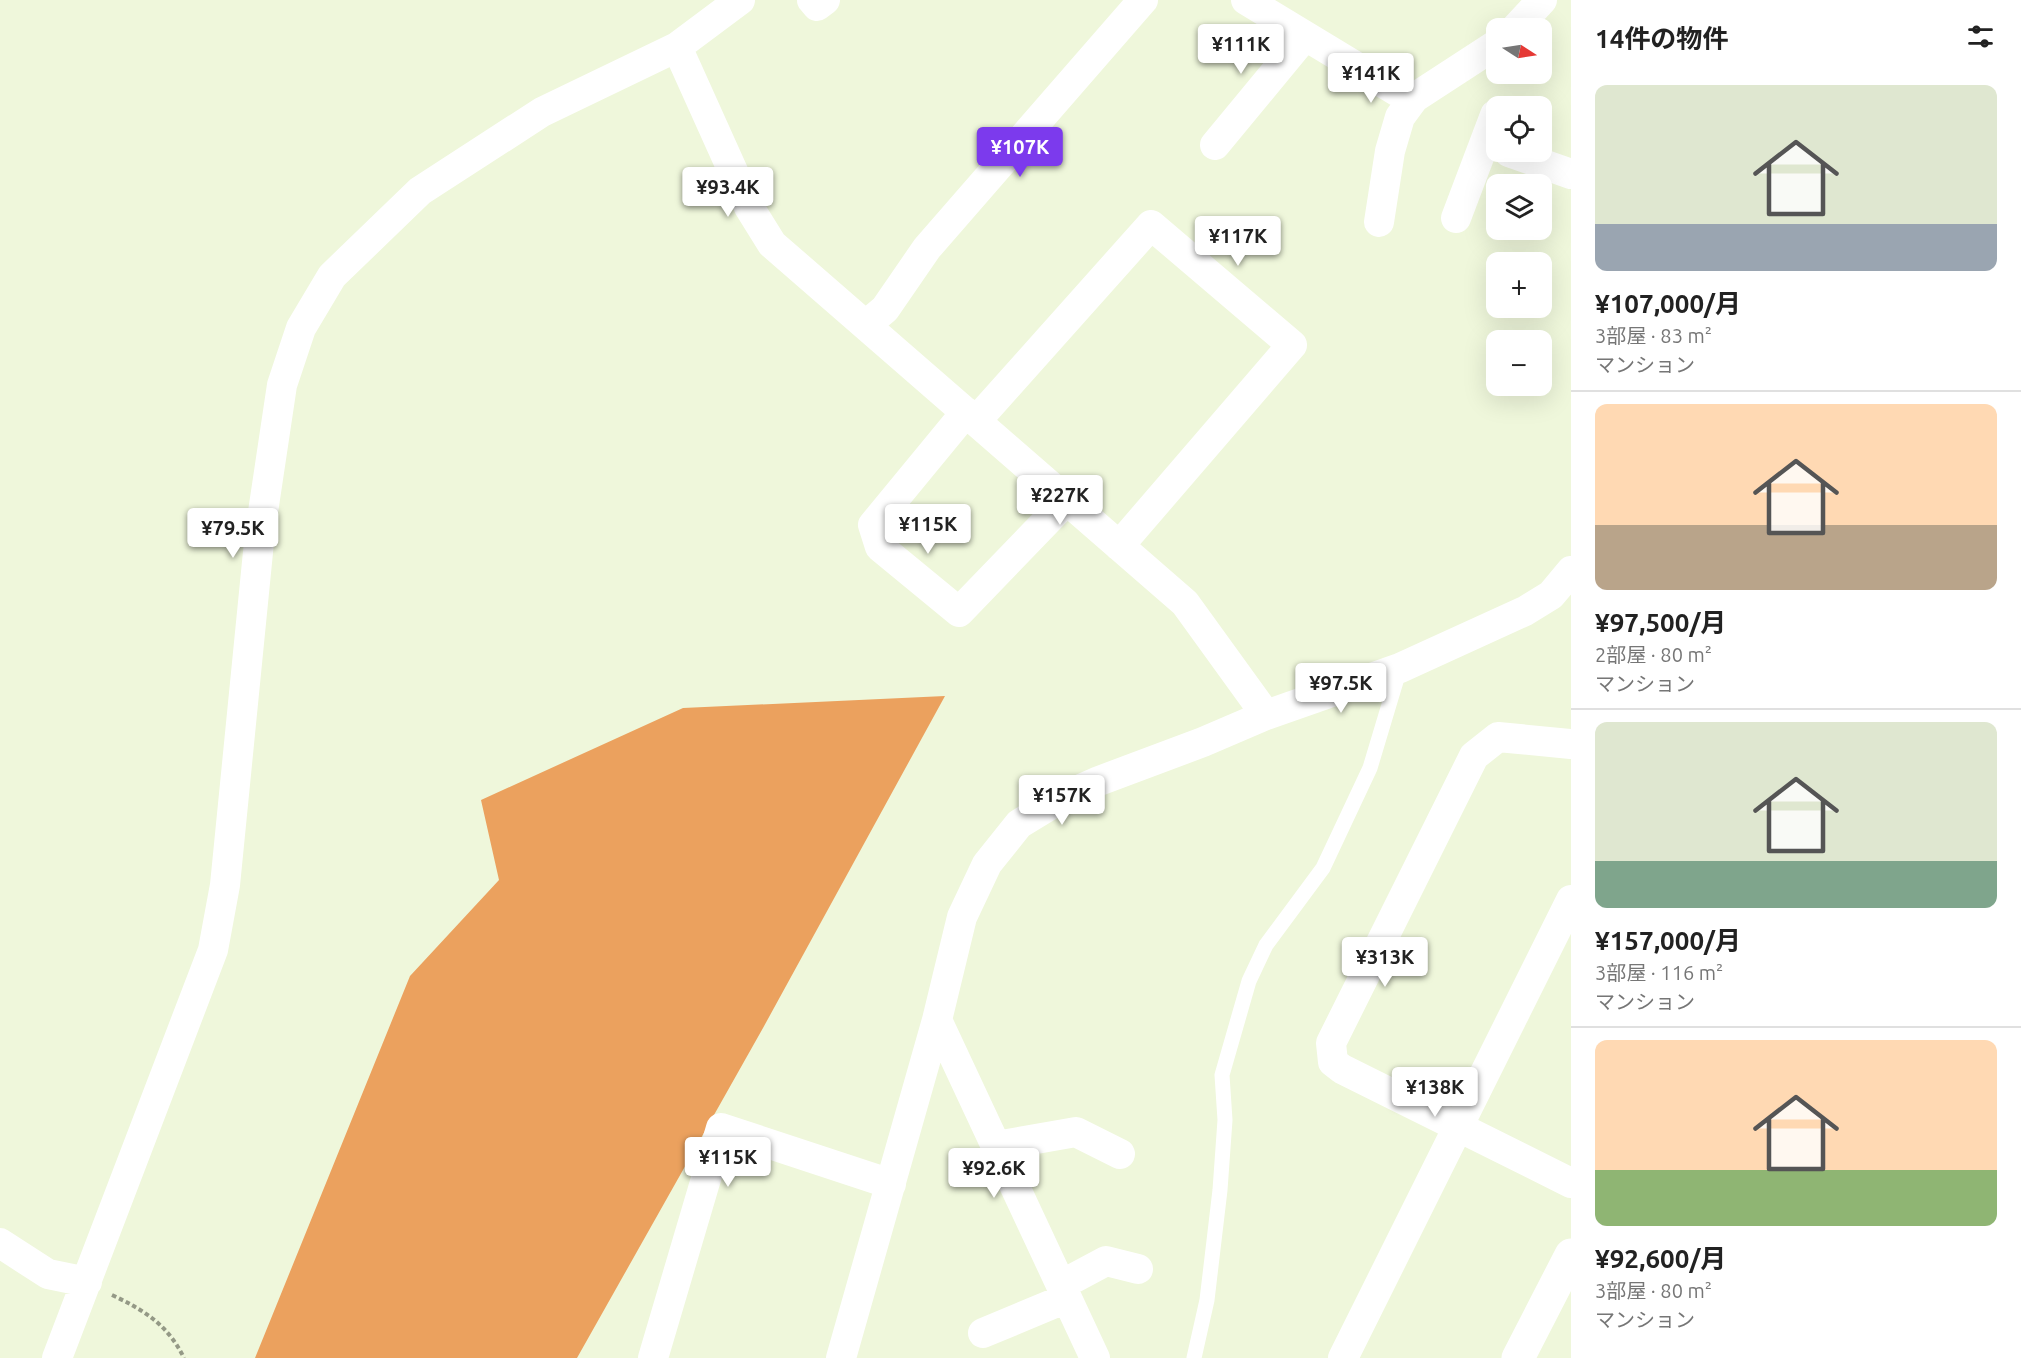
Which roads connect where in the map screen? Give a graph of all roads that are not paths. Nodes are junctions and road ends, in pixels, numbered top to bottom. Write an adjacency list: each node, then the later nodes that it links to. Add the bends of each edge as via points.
1 (740, 0): 9 (street)
2 (812, 0): 3 (street, via 817,6)
3 (825, 0)
4 (1143, 0): 18 (street, via 927,248 885,309)
5 (1246, 0): 8 (street)
6 (1542, 0): 7 (street)
7 (1525, 18)
8 (1305, 36): 11 (street); 12 (street)
9 (677, 47): 18 (street, via 749,207 772,244); 36 (street, via 543,112 420,191 332,276 302,328 282,385 260,531 225,885 213,950)
10 (1486, 51): 11 (street)
11 (1414, 98): 17 (street, via 1400,117 1390,151)
12 (1215, 145)
13 (1488, 162): 16 (street)
14 (1538, 162): 15 (street)
15 (1571, 174)
16 (1456, 218)
17 (1379, 222)
18 (866, 325): 19 (street)
19 (971, 417): 20 (street); 20 (street, via 873,525 880,547 959,612); 21 (street, via 1151,225 1292,345)
20 (1067, 500): 21 (street)
21 (1119, 546): 24 (street, via 1185,603)
22 (1571, 571): 23 (street, via 1551,595 1525,611)
23 (1400, 668): 24 (street); 43 (lane, via 1370,768 1323,868 1266,945 1249,981 1222,1075 1225,1120 1220,1190 1208,1300)
24 (1266, 715): 27 (street, via 1065,796 1019,824 987,864 962,916)
25 (1571, 743): 28 (street, via 1498,737 1474,756 1331,1043 1333,1062 1342,1069)
26 (1571, 900): 28 (street)
27 (937, 1020): 29 (street); 32 (street)
28 (1458, 1127): 31 (street); 44 (street)
29 (996, 1146): 30 (street, via 1076,1132); 37 (street)
30 (1120, 1154)
31 (1571, 1183)
32 (891, 1184): 40 (street, via 721,1128); 41 (street)
33 (0, 1243): 36 (street, via 48,1274)
34 (1571, 1255): 45 (street)
35 (1138, 1269): 37 (street, via 1106,1261)
36 (87, 1282): 39 (street)
37 (1064, 1291): 38 (street); 42 (street)
38 (983, 1333)
39 (57, 1358)
40 (652, 1358)
41 (841, 1358)
42 (1095, 1358)
43 (1194, 1358)
44 (1344, 1358)
45 (1518, 1358)

